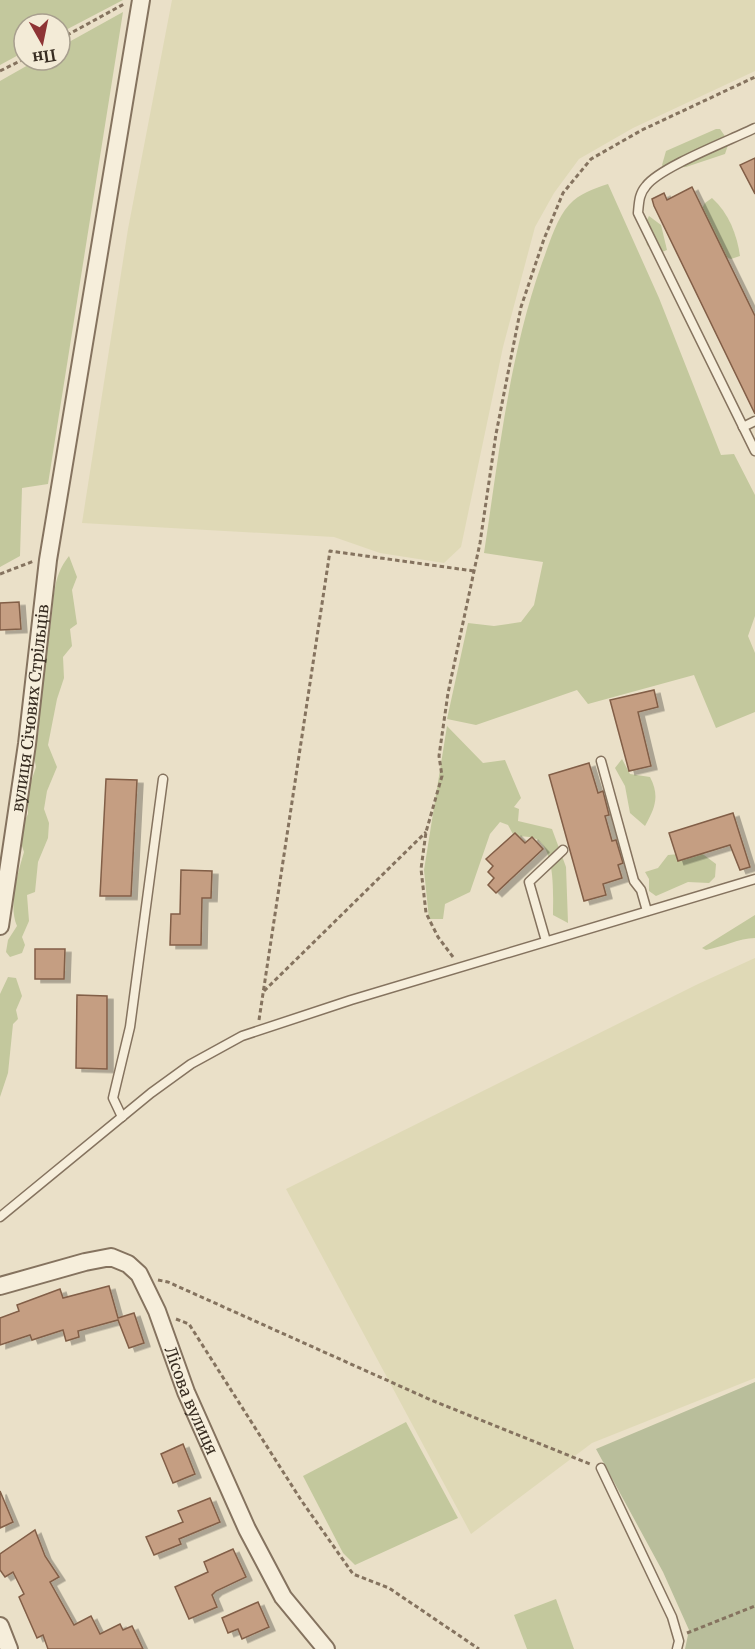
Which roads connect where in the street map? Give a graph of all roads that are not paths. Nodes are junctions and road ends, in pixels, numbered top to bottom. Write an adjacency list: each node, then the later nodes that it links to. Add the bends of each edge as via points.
1 (136, 1): 11 (street, вулиця Січових Стрільців, via 48,560 27,744)
2 (755, 128): 4 (lane, via 647,184 640,196 638,213)
3 (755, 421): 4 (lane)
4 (743, 427): 5 (lane)
5 (755, 451)
6 (601, 761): 10 (lane, via 634,881)
7 (163, 779): 13 (lane, via 130,1027 113,1098)
8 (563, 850): 12 (lane, via 529,882)
9 (755, 879): 10 (lane)
10 (647, 911): 12 (lane)
11 (0, 926)
12 (546, 941): 13 (lane, via 257,1031 191,1064)
13 (122, 1117): 14 (lane)
14 (0, 1217)
15 (0, 1286): 19 (street, Лісова вулиця, via 111,1257 128,1264 141,1278 247,1529 283,1597)
16 (601, 1468): 20 (lane, via 672,1617)
17 (0, 1626): 18 (street)
18 (9, 1649)
19 (326, 1649)
20 (677, 1649)

